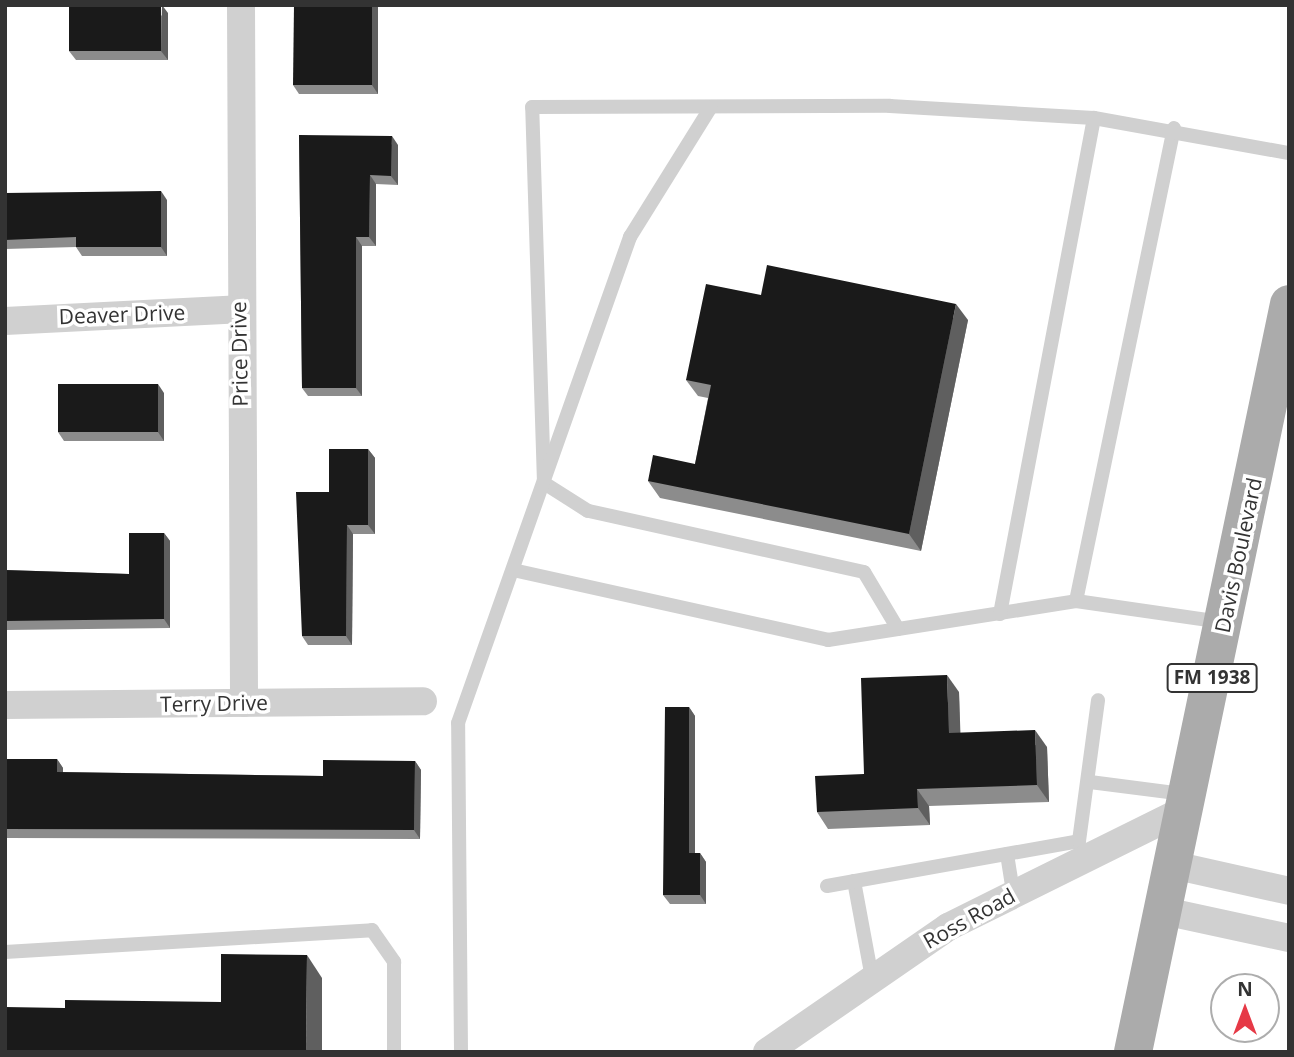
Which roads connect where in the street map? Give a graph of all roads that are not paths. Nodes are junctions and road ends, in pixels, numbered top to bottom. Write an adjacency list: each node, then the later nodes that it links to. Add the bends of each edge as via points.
1 (241, 5): 7 (street, Price Drive)
2 (711, 107): 3 (lane, via 890,106); 10 (lane, via 629,237); 10 (lane, via 532,107)
3 (1094, 118): 4 (lane); 13 (lane)
4 (1174, 128): 5 (lane); 12 (lane)
5 (1289, 153)
6 (1289, 304): 9 (main road, Davis Boulevard / FM 1938)
7 (239, 309): 8 (street, Deaver Drive); 18 (street, Price Drive)
8 (5, 321)
9 (1285, 343): 14 (main road, Davis Boulevard / FM 1938)
10 (544, 483): 11 (lane); 15 (lane, via 588,511 863,572)
11 (513, 570): 15 (lane, via 828,640); 33 (lane, via 458,723)
12 (1076, 601): 13 (lane); 14 (lane)
13 (1000, 614): 15 (lane)
14 (1224, 623): 21 (main road, Davis Boulevard / FM 1938)
15 (898, 629)
16 (1098, 700): 20 (lane)
17 (423, 701): 18 (street, Terry Drive)
18 (244, 703): 19 (street, Terry Drive)
19 (5, 705)
20 (1090, 782): 21 (lane); 22 (lane, via 1079,841)
21 (1187, 802): 23 (main road, Davis Boulevard / FM 1938); 27 (street, Ross Road)
22 (1007, 854): 24 (lane); 27 (lane)
23 (1174, 865): 26 (street); 28 (main road, Davis Boulevard / FM 1938)
24 (854, 881): 25 (lane); 31 (lane)
25 (827, 886)
26 (1289, 891)
27 (1013, 893): 31 (street, Ross Road)
28 (1164, 911): 29 (street); 35 (main road, Davis Boulevard / FM 1938)
29 (1289, 938)
30 (5, 951): 32 (lane, via 372,930 394,962)
31 (872, 978): 34 (street, Ross Road)
32 (394, 1052)
33 (460, 1052)
34 (767, 1052)
35 (1133, 1052)

